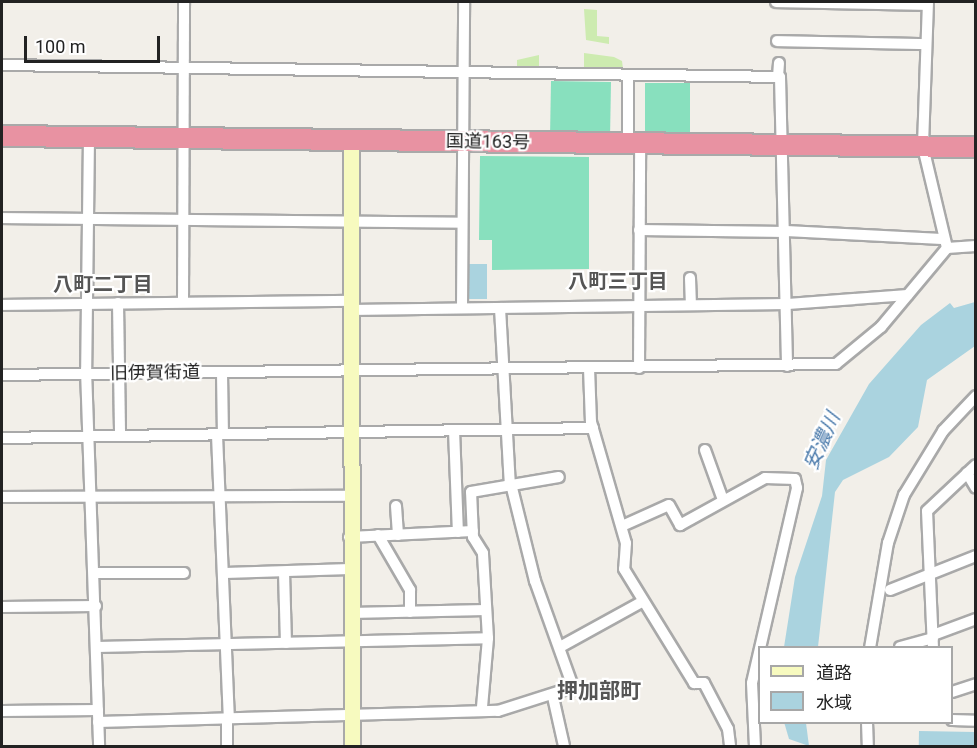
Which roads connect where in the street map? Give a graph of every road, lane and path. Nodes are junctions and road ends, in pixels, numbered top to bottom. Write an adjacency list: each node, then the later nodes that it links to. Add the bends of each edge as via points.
1 (184, 2): 9 (street)
2 (464, 2): 10 (street)
3 (777, 2): 4 (street)
4 (927, 3): 6 (street)
5 (777, 41): 6 (street)
6 (926, 44): 20 (street)
7 (779, 63): 12 (street)
8 (2, 65): 9 (street)
9 (184, 67): 10 (street); 15 (street)
10 (464, 72): 11 (street); 17 (street)
11 (628, 75): 12 (street); 18 (street)
12 (778, 77): 19 (street)
13 (2, 136): 14 (highway, 国道163号)
14 (89, 137): 15 (highway, 国道163号); 23 (street)
15 (182, 138): 16 (highway, 国道163号); 24 (street)
16 (351, 141): 17 (highway, 国道163号); 25 (street)
17 (461, 141): 18 (highway, 国道163号); 26 (street)
18 (634, 144): 19 (highway, 国道163号); 27 (street)
19 (784, 146): 20 (highway, 国道163号); 28 (street)
20 (923, 147): 21 (highway, 国道163号); 29 (street)
21 (975, 147)
22 (2, 218): 23 (street)
23 (87, 218): 24 (street); 34 (street)
24 (181, 220): 25 (street); 33 (street)
25 (351, 222): 26 (street); 38 (street)
26 (461, 223): 41 (street)
27 (639, 230): 28 (street); 39 (street)
28 (786, 231): 29 (street); 36 (street)
29 (945, 243): 30 (street); 32 (street, 旧伊賀街道)
30 (975, 246)
31 (690, 278): 40 (street)
32 (908, 295): 36 (street); 43 (street, 旧伊賀街道, via 842,363)
33 (183, 302): 35 (street); 38 (street)
34 (88, 303): 35 (street); 37 (street); 50 (street)
35 (118, 303): 48 (street)
36 (788, 304): 40 (street); 43 (street)
37 (2, 305)
38 (350, 305): 41 (street); 47 (street)
39 (639, 305): 40 (street); 42 (street); 45 (street)
40 (691, 305)
41 (462, 308): 42 (street)
42 (500, 308): 46 (street)
43 (787, 366): 45 (street, 旧伊賀街道)
44 (589, 368): 45 (street, 旧伊賀街道); 46 (street, 旧伊賀街道); 53 (street)
45 (639, 368)
46 (500, 369): 47 (street, 旧伊賀街道); 55 (street)
47 (350, 371): 49 (street, 旧伊賀街道); 56 (street)
48 (119, 373): 49 (street, 旧伊賀街道); 50 (street, 旧伊賀街道); 58 (street)
49 (222, 373): 57 (street)
50 (89, 374): 51 (street, 旧伊賀街道); 59 (street)
51 (2, 375)
52 (975, 396): 100 (street, via 944,431 904,495 888,543)
53 (593, 428): 55 (street); 73 (street)
54 (454, 430): 55 (street); 56 (street); 75 (street)
55 (504, 430): 65 (street)
56 (349, 431): 57 (street); 68 (street)
57 (220, 435): 58 (street); 70 (street)
58 (120, 436): 59 (street)
59 (92, 437): 60 (street); 69 (street)
60 (2, 438)
61 (705, 450): 71 (street)
62 (975, 465): 63 (street)
63 (967, 473): 66 (street); 85 (street, via 927,511)
64 (560, 477): 65 (street)
65 (511, 487): 74 (street, via 471,492); 103 (street, via 535,581)
66 (975, 488)
67 (2, 496): 69 (street)
68 (349, 496): 70 (street); 78 (street)
69 (93, 497): 70 (street); 82 (street)
70 (221, 498): 84 (street)
71 (723, 501): 73 (street, via 680,525 669,505); 99 (street, via 765,478 795,479 797,488)
72 (396, 506): 76 (street)
73 (622, 526): 87 (street, via 624,569)
74 (473, 531): 75 (street); 90 (street, via 483,553)
75 (458, 532): 76 (street)
76 (398, 535): 77 (street)
77 (378, 536): 78 (street); 91 (street, via 410,590)
78 (349, 537): 80 (street)
79 (975, 556): 85 (street)
80 (350, 569): 81 (street); 92 (street)
81 (284, 572): 84 (street); 97 (street)
82 (95, 573): 83 (street); 88 (street)
83 (183, 573)
84 (225, 573): 98 (street)
85 (930, 575): 86 (street); 95 (street)
86 (891, 590)
87 (642, 602): 103 (street); 120 (street, via 694,683 704,683 728,729)
88 (96, 606): 89 (street); 102 (street)
89 (2, 607)
90 (486, 610): 91 (street); 94 (street)
91 (410, 612): 92 (street)
92 (350, 613): 96 (street)
93 (975, 619): 95 (street)
94 (488, 638): 96 (street); 108 (street)
95 (933, 640): 101 (street)
96 (351, 641): 97 (street); 111 (street)
97 (286, 643): 98 (street)
98 (227, 644): 102 (street); 112 (street)
99 (761, 646)
100 (870, 646)
101 (905, 646)
102 (97, 647): 110 (street)
103 (560, 647): 107 (street, via 573,687)
104 (758, 657): 121 (street, via 752,683)
105 (975, 684): 106 (street)
106 (953, 691)
107 (553, 696): 108 (street, via 498,711); 119 (street)
108 (482, 707): 111 (street)
109 (2, 711): 110 (street)
110 (98, 716): 112 (street); 116 (street)
111 (352, 717): 112 (street); 118 (street)
112 (228, 719): 117 (street)
113 (953, 720): 114 (street)
114 (975, 721)
115 (867, 724): 122 (street)
116 (99, 747)
117 (227, 747)
118 (352, 747)
119 (564, 747)
120 (730, 747)
121 (755, 747)
122 (868, 747)

